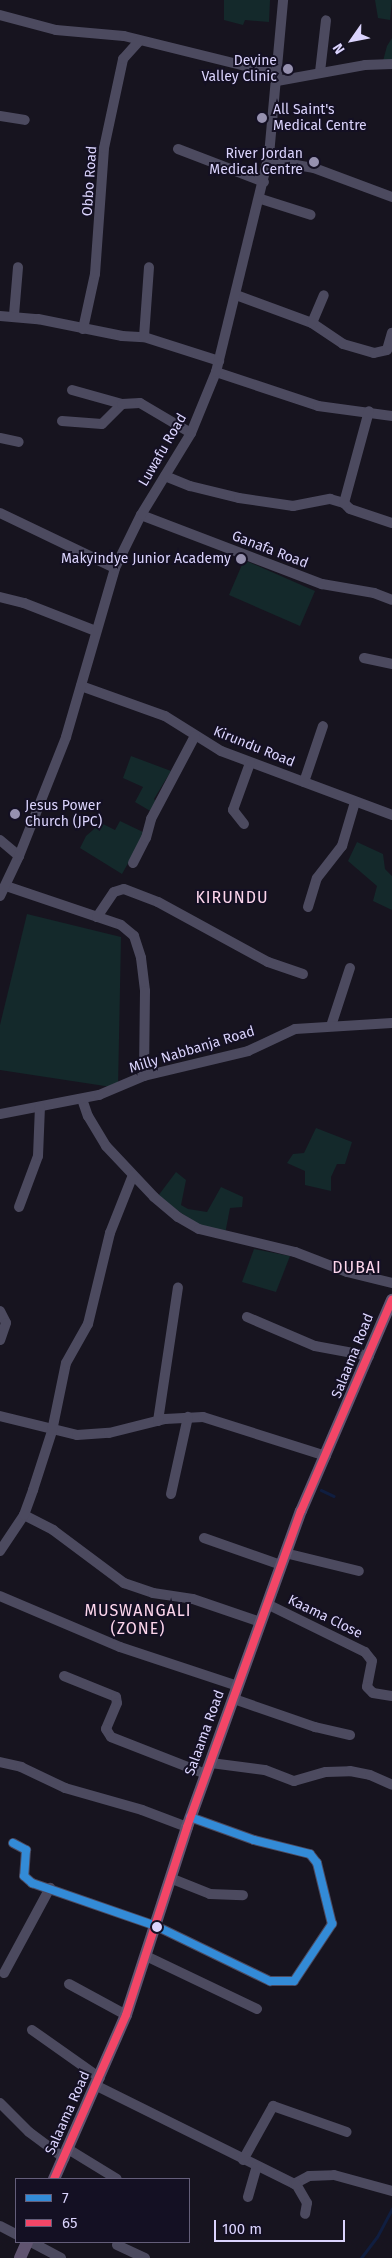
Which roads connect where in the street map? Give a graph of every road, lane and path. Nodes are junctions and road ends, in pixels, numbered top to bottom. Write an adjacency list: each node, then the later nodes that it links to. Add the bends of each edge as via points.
1 (283, 0): 7 (street, Luwafu Road)
2 (0, 15): 4 (street, via 56,30 109,34)
3 (326, 20): 6 (street)
4 (139, 42): 7 (street); 23 (street, Obbo Road, via 123,59 104,148 95,274)
5 (392, 64): 6 (street)
6 (320, 72): 7 (street)
7 (277, 78): 11 (street, Luwafu Road)
8 (0, 116): 9 (street)
9 (26, 120)
10 (178, 149): 12 (street)
11 (268, 160): 12 (street, Luwafu Road); 13 (street, via 314,168)
12 (264, 182): 14 (street, Luwafu Road)
13 (392, 196)
14 (261, 199): 15 (street); 18 (street, Luwafu Road)
15 (311, 215)
16 (18, 268): 20 (street)
17 (149, 268): 25 (street)
18 (236, 295): 22 (street); 27 (street, Luwafu Road)
19 (324, 295): 22 (street)
20 (14, 315): 21 (street); 23 (street)
21 (0, 316)
22 (312, 323): 26 (street, via 343,344)
23 (83, 329): 25 (street)
24 (392, 333): 26 (street)
25 (144, 337): 27 (street)
26 (388, 354)
27 (220, 361): 28 (street, Luwafu Road)
28 (216, 372): 31 (street, via 318,406 341,411); 34 (street, Luwafu Road)
29 (72, 390): 30 (street)
30 (122, 404): 33 (street, via 102,424); 34 (street, via 148,405)
31 (369, 411): 32 (street); 38 (street)
32 (392, 416)
33 (62, 420)
34 (191, 433): 37 (street, Luwafu Road)
35 (0, 438): 36 (street)
36 (19, 442)
37 (165, 476): 38 (street, via 190,486 248,500 294,506 325,498); 40 (street, Luwafu Road)
38 (344, 503): 41 (street, via 350,509)
39 (0, 513): 42 (street)
40 (141, 515): 42 (street, Luwafu Road); 44 (street, Ganafa Road, via 322,584)
41 (392, 523)
42 (116, 568): 45 (street, Luwafu Road)
43 (0, 597): 45 (street)
44 (392, 600)
45 (96, 631): 48 (street, Luwafu Road)
46 (364, 658): 47 (street)
47 (392, 664)
48 (81, 686): 50 (street, Kirundu Road, via 166,716); 57 (street, Luwafu Road, via 66,737)
49 (323, 726): 52 (street)
50 (195, 736): 51 (street, Kirundu Road); 58 (street, via 151,819 146,838)
51 (250, 763): 52 (street, Kirundu Road); 55 (street, via 233,810)
52 (304, 782): 53 (street, Kirundu Road)
53 (355, 802): 54 (street, Kirundu Road); 61 (street, via 342,846 316,878)
54 (392, 815)
55 (244, 824)
56 (0, 840): 57 (street)
57 (19, 856): 59 (street, Luwafu Road)
58 (133, 863)
59 (6, 886): 60 (street, Luwafu Road); 62 (street)
60 (0, 896)
61 (308, 908)
62 (97, 917): 64 (street, via 114,892 124,889 158,902 268,962); 67 (street, via 126,928 138,943 147,1021)
63 (350, 968): 66 (street)
64 (303, 974)
65 (392, 1023): 66 (street, Milly Nabbanja Road)
66 (331, 1026): 67 (street, Milly Nabbanja Road, via 295,1029 248,1051)
67 (144, 1076): 68 (street, Milly Nabbanja Road)
68 (82, 1099): 69 (street, Milly Nabbanja Road); 71 (street, via 100,1137)
69 (40, 1107): 70 (street, Milly Nabbanja Road); 72 (street, via 38,1156)
70 (0, 1114)
71 (133, 1175): 73 (street, via 178,1217 199,1229 295,1252 347,1272); 83 (street, via 110,1233 88,1324 66,1363)
72 (20, 1207)
73 (392, 1283)
74 (178, 1287): 82 (street)
75 (392, 1300): 79 (main road, Salaama Road)
76 (0, 1311): 78 (street, via 6,1323)
77 (247, 1317): 79 (street, via 315,1346)
78 (0, 1340)
79 (369, 1356): 84 (main road, Salaama Road)
80 (0, 1416): 83 (street)
81 (188, 1417): 82 (street); 84 (street, via 216,1420); 85 (street)
82 (158, 1421): 83 (street, via 109,1433 77,1435)
83 (52, 1431): 86 (street)
84 (326, 1456): 89 (main road, Salaama Road)
85 (171, 1494)
86 (24, 1514): 88 (street); 93 (street, via 53,1530 124,1582 153,1593 193,1599)
87 (204, 1538): 89 (street)
88 (0, 1551)
89 (283, 1559): 90 (street); 92 (main road, Salaama Road)
90 (359, 1571)
91 (0, 1596): 95 (street)
92 (266, 1604): 93 (main road, Salaama Road); 96 (street, Kaama Close, via 365,1652 372,1660 366,1687 373,1693)
93 (260, 1622): 95 (main road, Salaama Road)
94 (64, 1676): 99 (street, via 116,1697 117,1703 106,1729 111,1737)
95 (236, 1693): 97 (street, via 315,1727); 99 (main road, Salaama Road)
96 (392, 1696)
97 (350, 1735)
98 (0, 1762): 101 (street, via 20,1766 65,1788)
99 (209, 1768): 100 (street, via 265,1770 294,1781 326,1772 350,1771 370,1775); 101 (main road, Salaama Road)
100 (392, 1785)
101 (189, 1822): 103 (main road, Salaama Road); 106 (street, via 310,1854 318,1863 332,1924 294,1981 286,1982 270,1981)
102 (13, 1843): 104 (street, via 26,1850 24,1877)
103 (170, 1878): 105 (street, via 210,1894); 106 (main road, Salaama Road)
104 (50, 1888): 106 (street); 108 (street)
105 (243, 1895)
106 (156, 1926): 107 (main road, Salaama Road)
107 (146, 1956): 110 (street); 111 (main road, Salaama Road)
108 (4, 1973)
109 (69, 1984): 111 (street)
110 (257, 2009)
111 (126, 2015): 113 (main road, Salaama Road)
112 (32, 2030): 113 (street)
113 (99, 2082): 116 (main road, Salaama Road); 117 (street)
114 (0, 2103): 116 (street, via 29,2132)
115 (347, 2132): 117 (street, via 273,2106)
116 (66, 2154): 119 (main road, Salaama Road); 120 (street)
117 (243, 2160): 118 (street)
118 (257, 2166): 121 (street); 123 (street)
119 (54, 2178)
120 (115, 2178)
121 (296, 2184): 122 (street, via 308,2176 334,2175); 124 (street, via 308,2203)
122 (392, 2190)
123 (248, 2197)
124 (305, 2214)
125 (0, 2226): 126 (street)
126 (15, 2234)
127 (27, 2243): 130 (main road)
128 (33, 2243): 131 (street)
129 (117, 2245): 132 (street)
130 (20, 2258)
131 (61, 2258)
132 (145, 2258)

